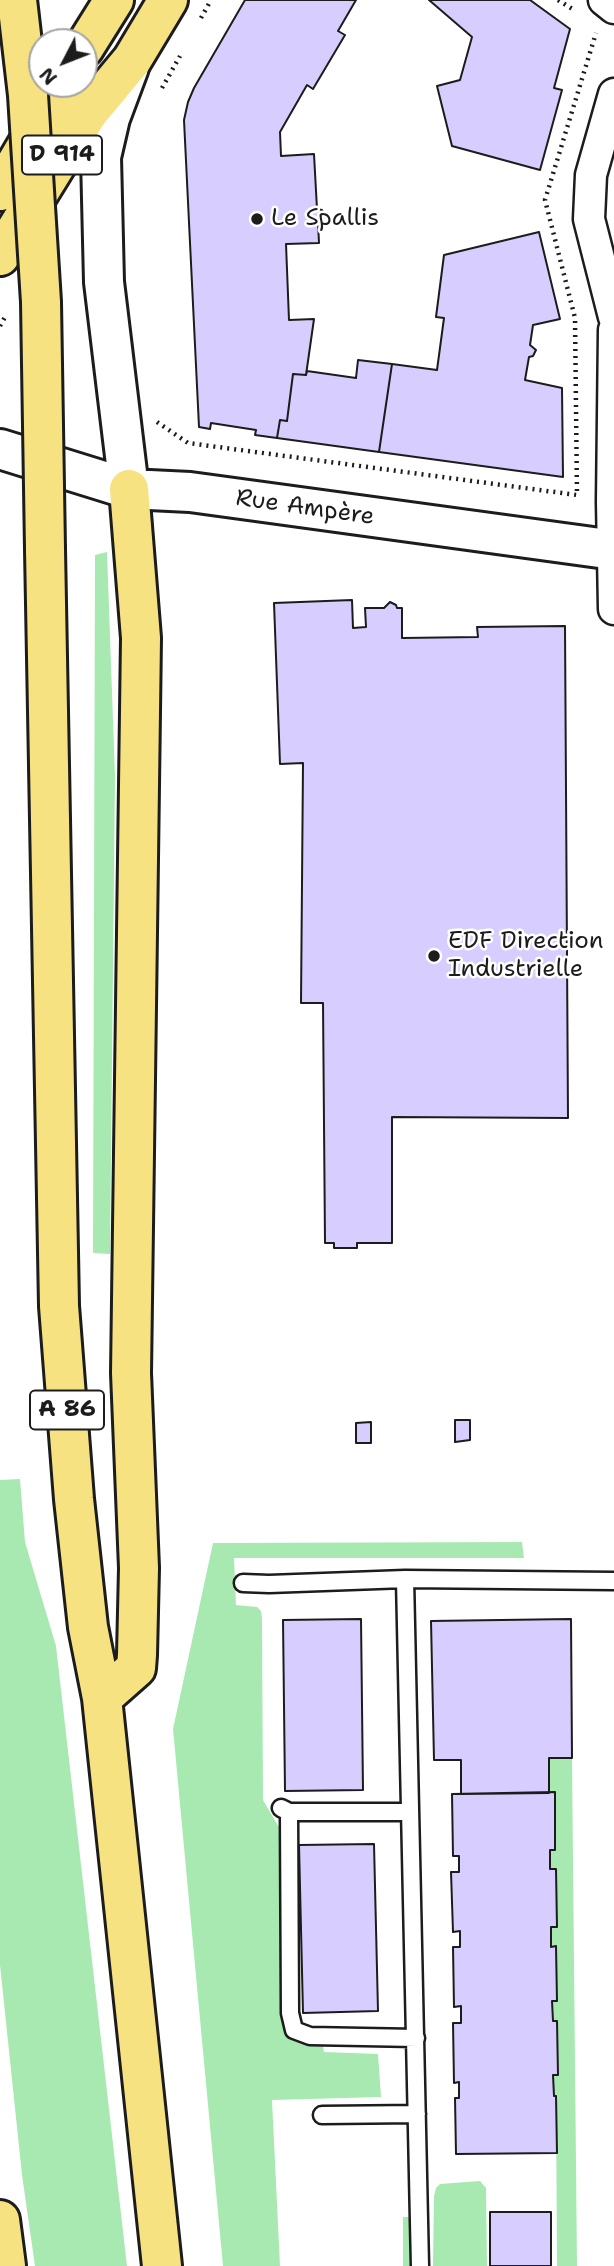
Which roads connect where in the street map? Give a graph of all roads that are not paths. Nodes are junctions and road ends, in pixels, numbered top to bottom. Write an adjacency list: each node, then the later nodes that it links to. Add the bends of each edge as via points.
1 (17, 0): 19 (main road, A 86, bridge, via 41,302 59,1306 74,1499)
2 (114, 0): 4 (main road)
3 (168, 0): 5 (main road, D 914)
4 (96, 28)
5 (132, 60): 9 (main road, D 914, via 88,113); 13 (main road, via 101,157 104,282)
6 (614, 94): 10 (street, via 590,175 589,219)
7 (55, 98): 8 (main road)
8 (0, 191)
9 (0, 256)
10 (614, 317)
11 (614, 330): 14 (street)
12 (0, 449): 13 (main road, Rue Ampère)
13 (129, 489): 14 (main road, Rue Ampère, via 190,492); 19 (main road, via 141,638 131,1373 139,1568 136,1668)
14 (614, 550): 15 (street)
15 (614, 609)
16 (405, 1579): 17 (lane); 18 (lane); 20 (lane)
17 (614, 1581)
18 (243, 1583)
19 (102, 1698): 26 (main road, A 86)
20 (410, 1812): 21 (lane); 21 (lane, via 284,1809 293,2030 310,2036)
21 (416, 2038): 22 (lane)
22 (417, 2114): 23 (lane); 27 (lane)
23 (322, 2115)
24 (0, 2220): 25 (main road)
25 (6, 2266)
26 (162, 2266)
27 (420, 2266)

